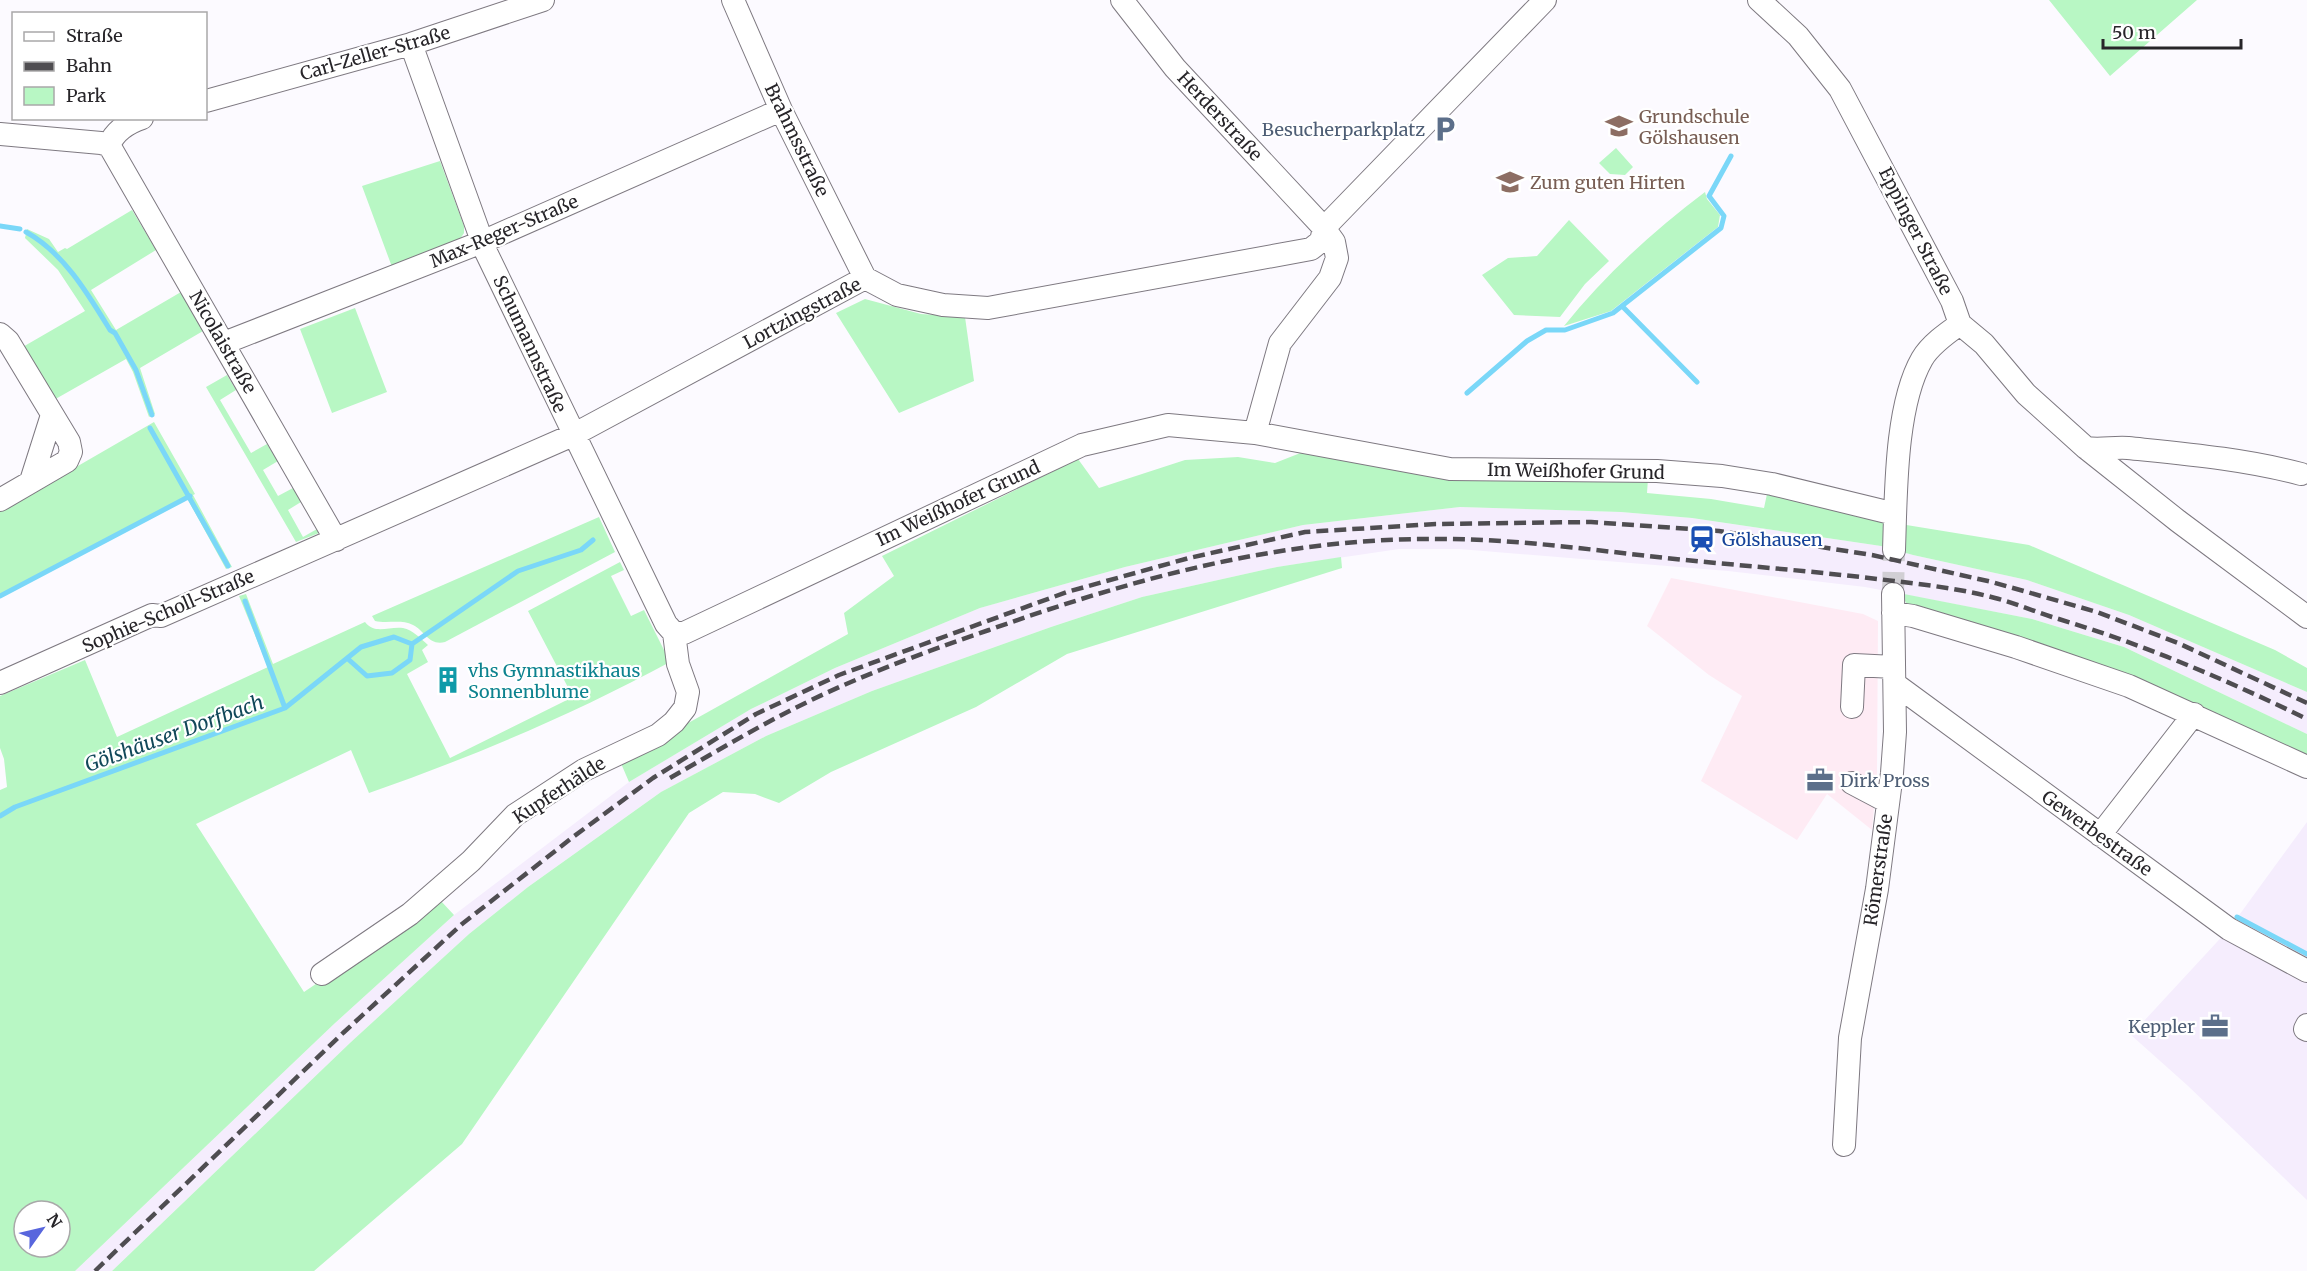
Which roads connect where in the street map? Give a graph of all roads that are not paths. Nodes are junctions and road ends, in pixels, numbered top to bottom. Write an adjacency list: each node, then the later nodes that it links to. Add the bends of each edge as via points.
1 (543, 0): 6 (street, Carl-Zeller-Straße)
2 (733, 0): 8 (street, Brahmsstraße)
3 (1122, 0): 12 (street, Herderstraße, via 1175,68)
4 (1545, 0): 12 (street, Lortzingstraße)
5 (1759, 0): 15 (street, Eppinger Straße, via 1798,36 1840,89 1952,301)
6 (411, 45): 7 (street, Carl-Zeller-Straße); 13 (street, Schumannstraße)
7 (207, 101)
8 (781, 110): 13 (street, Max-Reger-Straße); 14 (street, Brahmsstraße)
9 (136, 120): 11 (street, via 112,138)
10 (2, 133): 11 (street)
11 (109, 145): 17 (street, Nicolaistraße)
12 (1324, 228): 14 (street, Lortzingstraße, via 1321,241 1311,249 988,308 943,305 897,295); 18 (street, via 1334,242 1337,258 1330,278 1280,343)
13 (482, 242): 17 (street, Max-Reger-Straße); 19 (street, Schumannstraße)
14 (865, 278): 19 (street, Lortzingstraße)
15 (1960, 324): 20 (street, Eppinger Straße, via 1984,344 2026,394); 23 (street, via 1923,358 1908,394 1897,462)
16 (0, 334): 22 (street, via 52,415 31,482)
17 (224, 343): 24 (street, Nicolaistraße)
18 (1255, 434): 23 (street, Im Weißhofer Grund, via 1450,468 1657,471 1722,476 1748,485); 27 (street, Im Weißhofer Grund, via 1168,425 1082,445 684,633)
19 (573, 435): 24 (street, Lortzingstraße); 27 (street, Schumannstraße, via 666,624)
20 (2086, 448): 21 (street, via 2124,448 2258,463); 26 (street, Eppinger Straße)
21 (2301, 474)
22 (0, 500)
23 (1895, 514): 25 (street)
24 (336, 540): 29 (street, Sophie-Scholl-Straße, via 162,616 152,615)
25 (1894, 550)
26 (2307, 617)
27 (674, 633): 37 (street, Kupferhälde, via 678,664 688,692 685,708 674,722 658,735 584,770 515,815 471,861 410,914)
28 (1894, 676): 30 (street, via 1854,665); 31 (street, Römerstraße, via 1893,603 1912,616 2129,686); 34 (street, Römerstraße, via 1895,732); 35 (street, Gewerbestraße)
29 (0, 683)
30 (1852, 707)
31 (2194, 714): 32 (street); 35 (street)
32 (2307, 767)
33 (1852, 783): 34 (street)
34 (1888, 802): 40 (street, Römerstraße, via 1850,1038)
35 (2100, 835): 36 (street, Gewerbestraße, via 2229,929)
36 (2307, 971)
37 (322, 974)
38 (2307, 1025): 39 (street)
39 (2307, 1030)
40 (1844, 1144)

